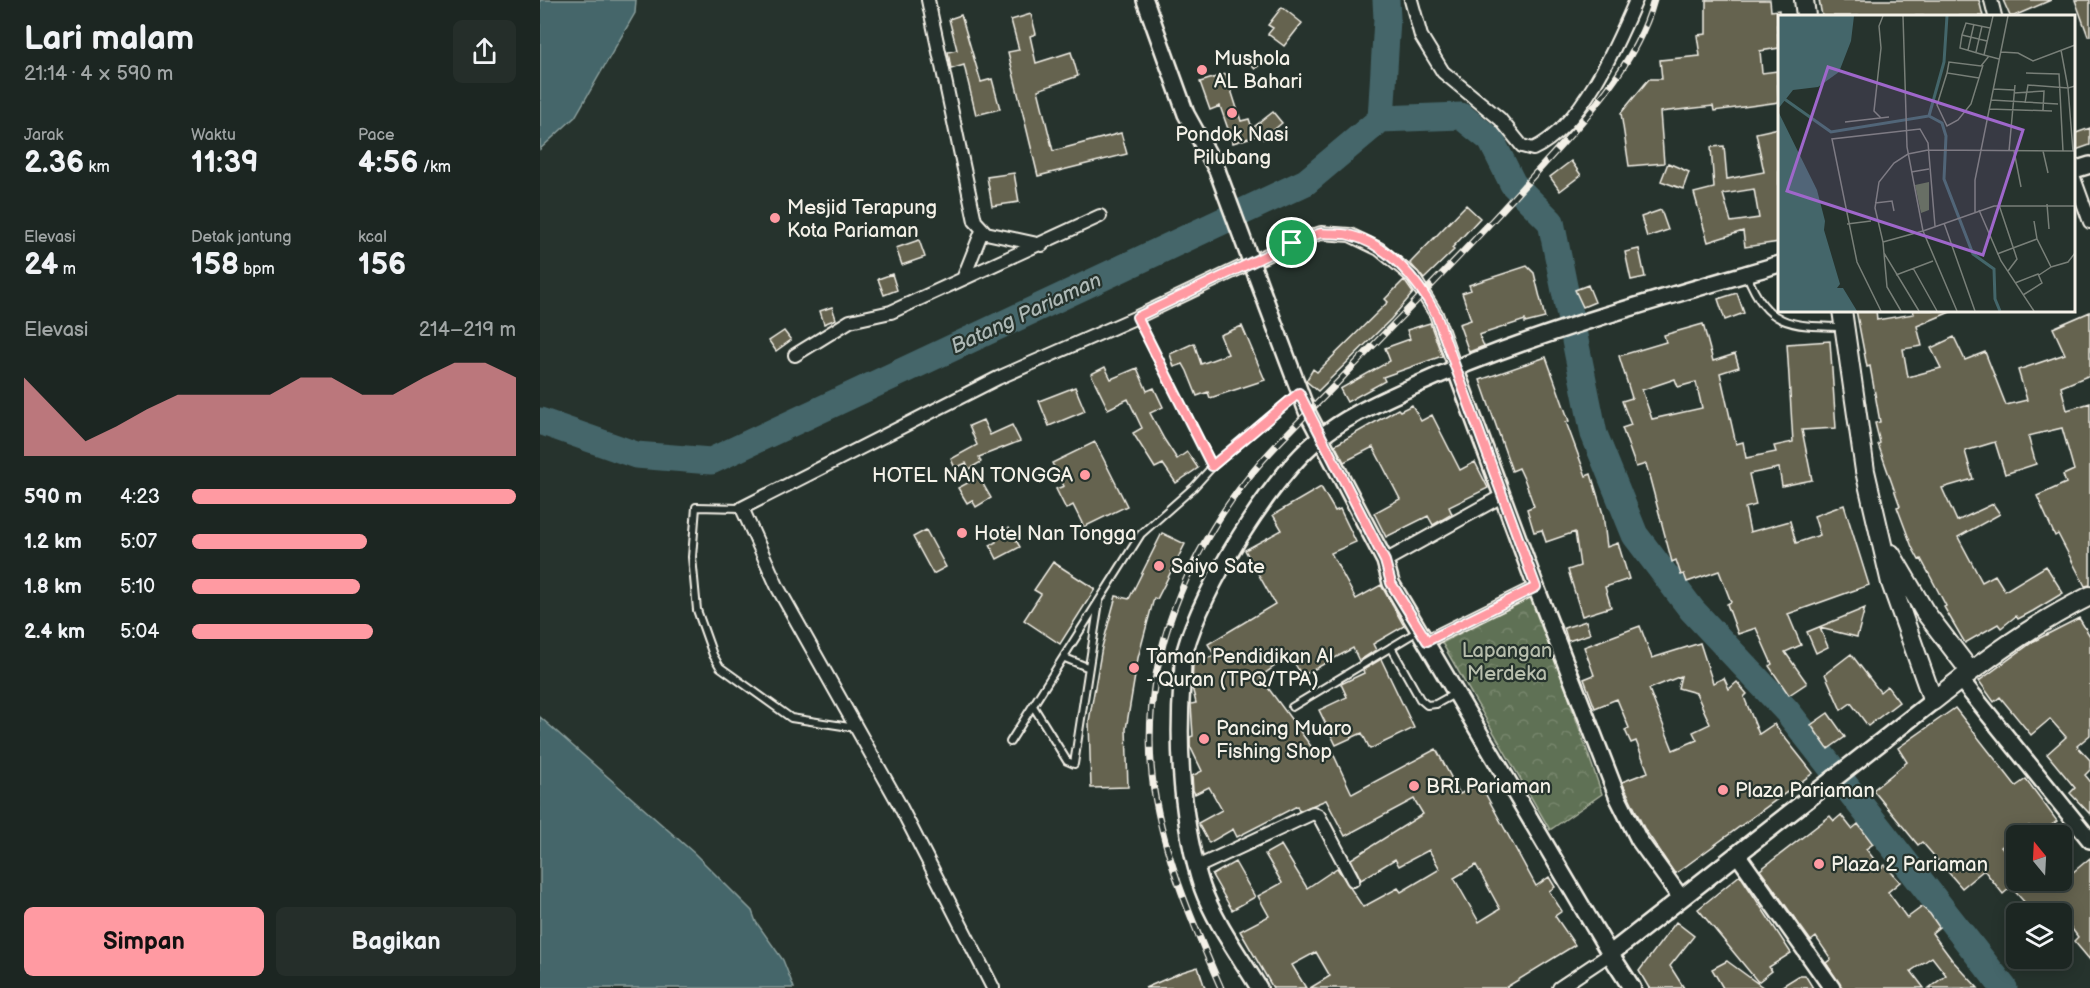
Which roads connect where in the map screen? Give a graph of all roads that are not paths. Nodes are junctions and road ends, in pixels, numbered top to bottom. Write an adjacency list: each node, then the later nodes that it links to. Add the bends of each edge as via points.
1 (928, 0): 14 (street, via 972,212)
2 (1145, 0): 23 (street, bridge, via 1185,114 1217,170)
3 (1411, 0): 4 (street, via 1421,36 1443,72 1500,119 1522,146 1533,149 1543,145 1598,81)
4 (1636, 0)
5 (1804, 0): 7 (main road)
6 (1991, 0): 8 (street)
7 (1806, 15)
8 (1995, 15)
9 (2090, 165): 10 (street)
10 (2075, 169)
11 (2075, 183): 13 (street)
12 (1100, 216): 15 (street)
13 (2090, 222)
14 (982, 231): 15 (street); 18 (street)
15 (1042, 245): 18 (street)
16 (1778, 264): 17 (street)
17 (1746, 274): 20 (lane, via 1764,308 1779,320 1808,326); 22 (street, via 1553,333)
18 (963, 279): 21 (street, via 891,312 850,321)
19 (1137, 317): 22 (street, via 1292,243 1321,233 1350,235 1380,249 1413,277 1436,314); 25 (lane); 27 (street, via 998,378)
20 (1843, 319): 28 (main road, via 1865,471)
21 (795, 355)
22 (1455, 368): 24 (street, via 1388,399); 26 (street)
23 (1299, 393): 24 (street); 25 (lane)
24 (1320, 438): 29 (street); 46 (street, via 1274,486 1238,540 1184,652 1180,753)
25 (1212, 466): 32 (lane, via 1141,534)
26 (1502, 496): 29 (street); 30 (street)
27 (742, 508): 42 (street, via 778,588); 42 (lane, via 696,507 692,556 697,610 713,655 727,674 785,716)
28 (1880, 534): 37 (main road); 39 (main road, via 1891,583)
29 (1385, 561): 33 (street, via 1391,583)
30 (1536, 587): 33 (street); 48 (street, via 1618,798 1639,840)
31 (2090, 596): 37 (main road, via 2057,612)
32 (1100, 598): 35 (lane); 36 (lane)
33 (1423, 636): 34 (lane); 38 (street)
34 (1391, 647): 38 (lane, via 1427,705); 41 (lane)
35 (1065, 658): 36 (lane); 40 (lane)
36 (1087, 667): 40 (lane, via 1074,764 1066,761)
37 (1965, 675): 39 (main road); 44 (street)
38 (1456, 693): 49 (street)
39 (1933, 701): 45 (main road)
40 (1033, 706): 43 (lane)
41 (1292, 706)
42 (856, 728): 50 (street)
43 (1010, 742)
44 (2090, 840)
45 (1737, 854): 48 (main road); 54 (street)
46 (1197, 867): 47 (street, via 1313,813 1319,816); 51 (street, via 1210,907)
47 (1353, 880)
48 (1681, 898): 49 (main road)
49 (1610, 954): 52 (street); 53 (main road)
50 (993, 988)
51 (1259, 988)
52 (1559, 988)
53 (1632, 988)
54 (1832, 988)

